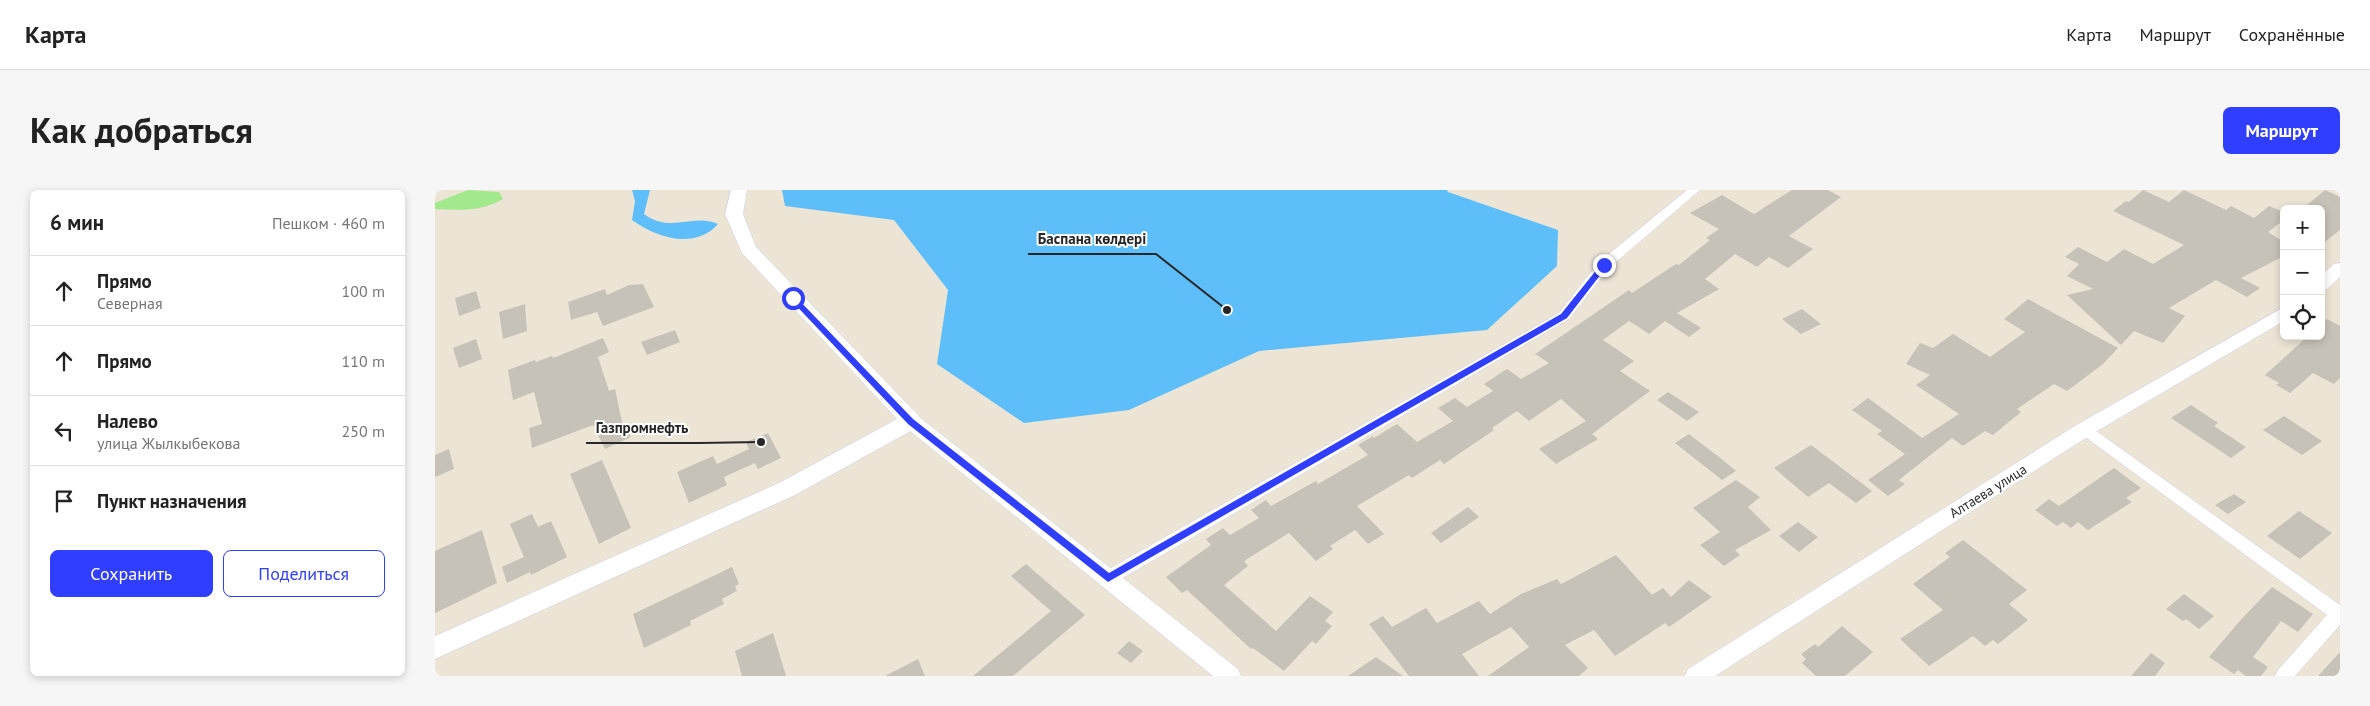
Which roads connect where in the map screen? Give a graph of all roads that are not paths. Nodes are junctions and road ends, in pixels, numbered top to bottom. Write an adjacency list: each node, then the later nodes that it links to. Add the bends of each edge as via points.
1 (739, 190): 6 (main road, via 734,214 748,249)
2 (1694, 190): 8 (street, via 1604,265 1564,316)
3 (2340, 268): 4 (street)
4 (2325, 281)
5 (2280, 315): 7 (street, Алтаева улица)
6 (911, 421): 8 (street); 10 (main road, via 787,489)
7 (2085, 429): 9 (street); 12 (street, Алтаева улица)
8 (1108, 578): 11 (street)
9 (2339, 615): 13 (street)
10 (435, 648)
11 (1230, 676)
12 (1696, 676)
13 (2284, 676)

